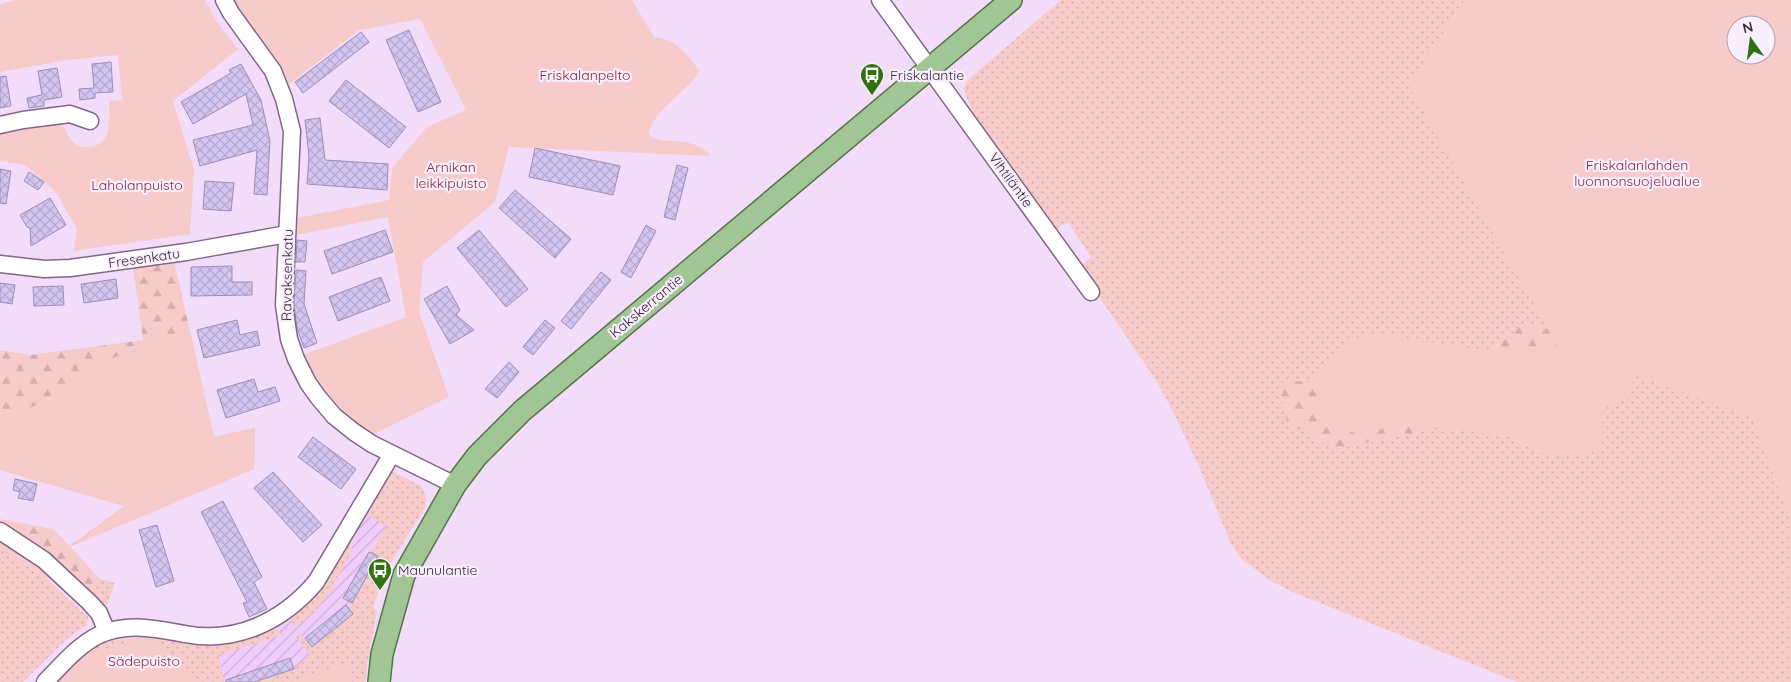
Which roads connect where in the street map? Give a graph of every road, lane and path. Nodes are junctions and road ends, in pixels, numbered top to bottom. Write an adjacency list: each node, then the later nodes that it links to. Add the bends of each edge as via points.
1 (224, 0): 7 (street, Ravaksenkatu, via 270,66 284,99 292,131)
2 (880, 0): 4 (street)
3 (1011, 0): 4 (main road, Kakskerrantie)
4 (929, 69): 9 (street, Vihtiläntie); 11 (main road, Kakskerrantie, via 522,411 477,456)
5 (90, 121): 6 (street, via 70,114)
6 (0, 125)
7 (287, 234): 8 (street, Fresenkatu, via 70,268 36,269); 10 (street, Ravaksenkatu, via 284,305 289,340 296,359 308,383 334,416 372,444)
8 (0, 264)
9 (1091, 292)
10 (392, 454): 11 (street, Ravaksenkatu); 13 (street, via 316,582 292,607 277,617 252,629 221,636 205,637 143,627)
11 (455, 485): 15 (main road, Kakskerrantie, via 404,575 382,654)
12 (0, 531): 13 (street, via 44,560 94,606)
13 (107, 632): 14 (street, via 81,646)
14 (45, 682)
15 (379, 682)

